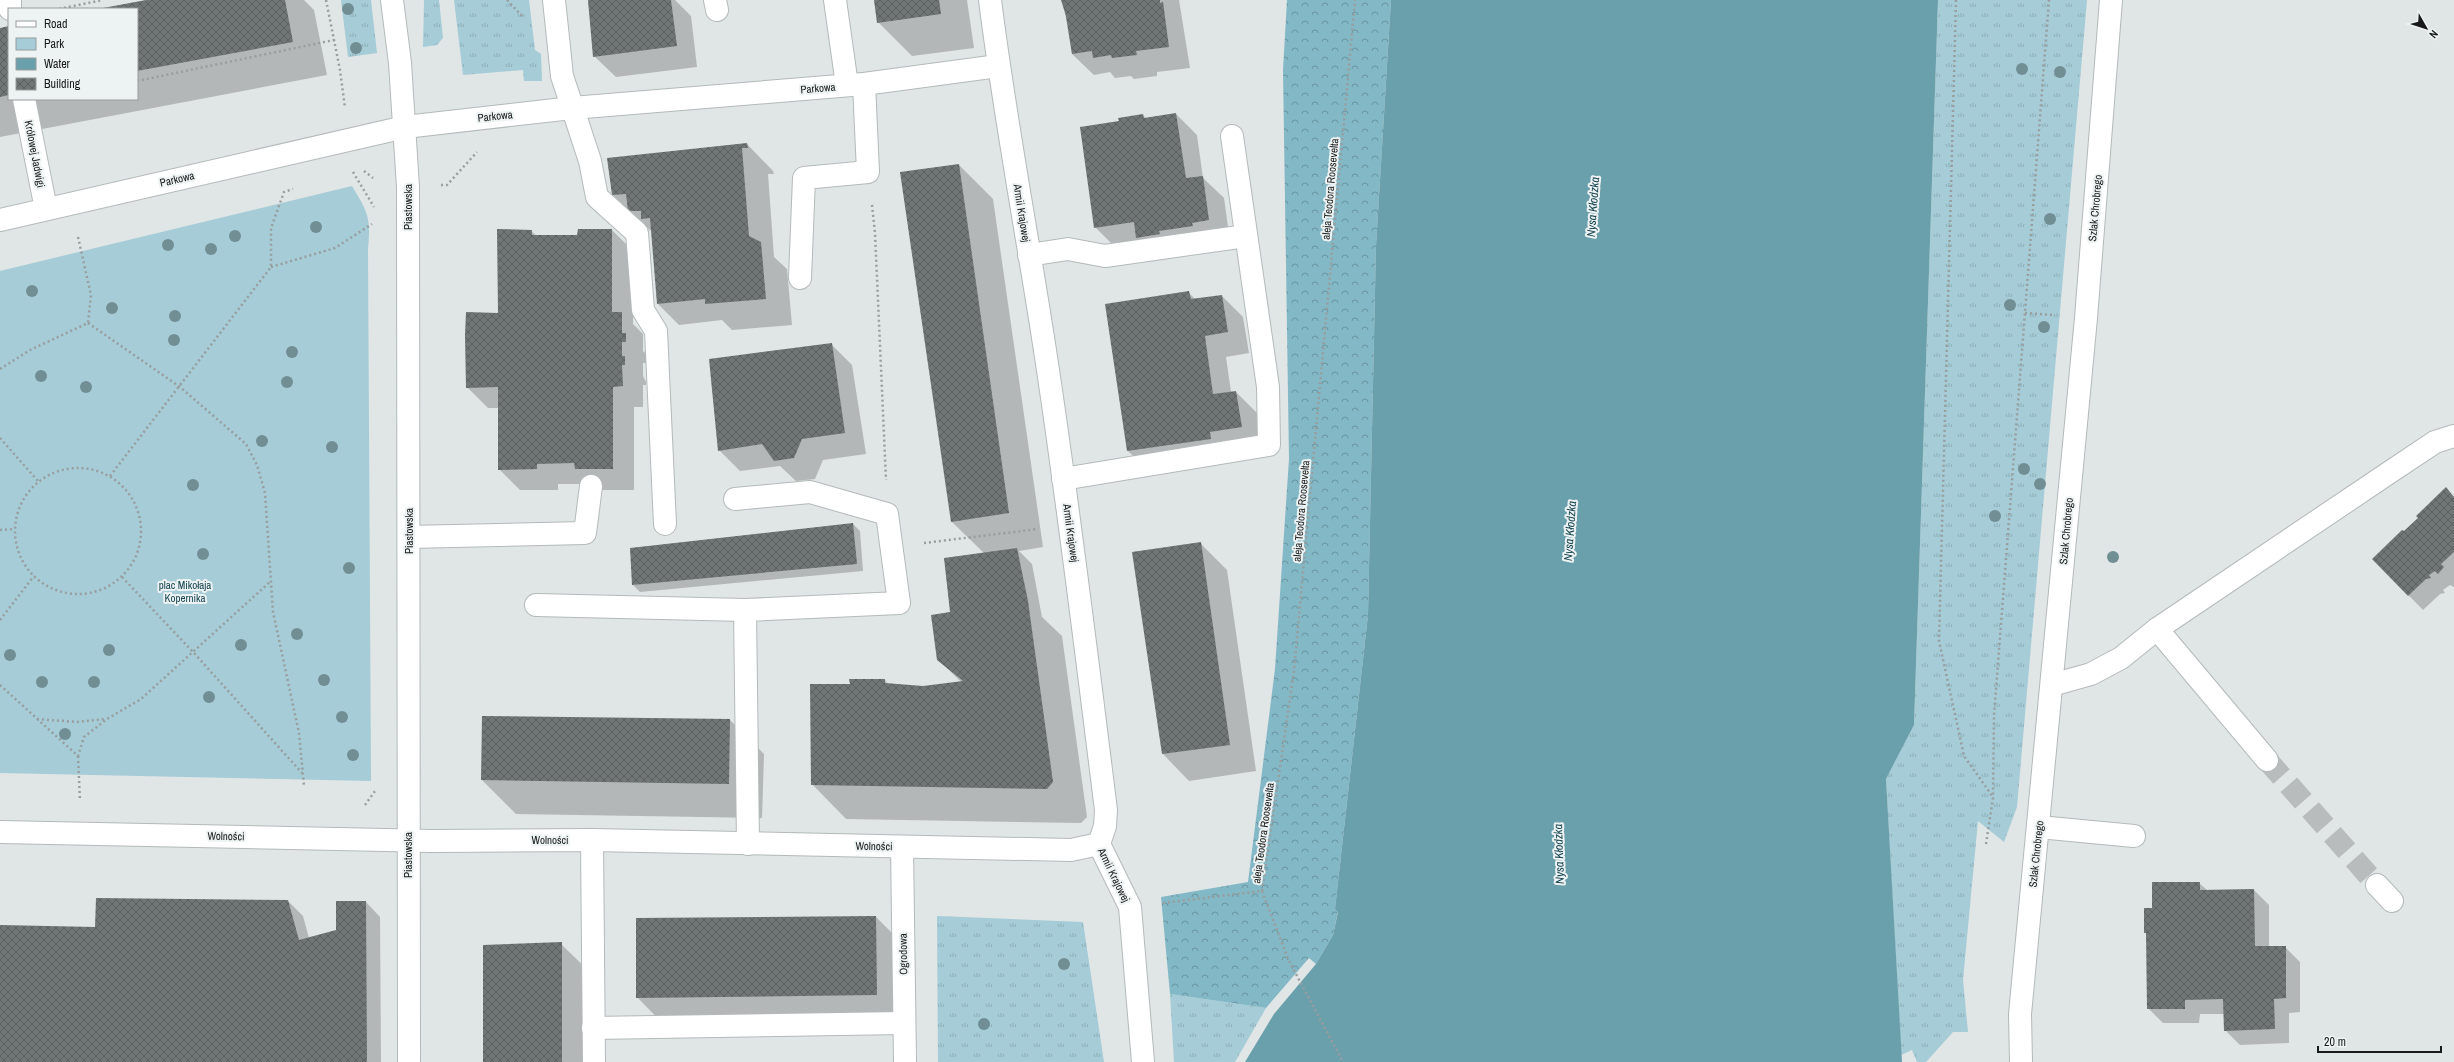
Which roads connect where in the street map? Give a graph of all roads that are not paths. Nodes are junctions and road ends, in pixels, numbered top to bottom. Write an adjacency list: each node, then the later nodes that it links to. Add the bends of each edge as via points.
1 (392, 0): 10 (street, Piastowska)
2 (554, 0): 9 (street, via 562,76)
3 (836, 0): 7 (street)
4 (990, 0): 6 (street, Armii Krajowej)
5 (2111, 0): 26 (street, Szlak Chrobrego)
6 (998, 66): 7 (street, Parkowa); 15 (street, Armii Krajowej)
7 (855, 85): 9 (street, Parkowa); 16 (street, via 868,172 804,178)
8 (24, 100): 12 (street, Królowej Jadwigi)
9 (572, 108): 10 (street, Parkowa); 21 (street, via 590,161 597,197 637,234 643,310 656,330)
10 (406, 127): 12 (street, Parkowa); 22 (street, Piastowska)
11 (1232, 136): 14 (street)
12 (46, 209): 13 (street, Parkowa)
13 (0, 220)
14 (1246, 236): 15 (street, via 1105,256 1068,249); 18 (street, via 1268,386 1269,445)
15 (1029, 255): 18 (street, Armii Krajowej)
16 (800, 278)
17 (2454, 436): 25 (street, via 2435,442)
18 (1063, 479): 34 (street, Armii Krajowej, via 1106,810 1105,826)
19 (591, 486): 22 (street, via 585,533)
20 (735, 499): 24 (street, via 810,492 888,514 899,603)
21 (665, 524)
22 (409, 537): 31 (street, Piastowska)
23 (536, 605): 24 (street)
24 (745, 610): 33 (street)
25 (2157, 629): 26 (street, via 2121,658 2091,674); 27 (street)
26 (2052, 685): 28 (street, Szlak Chrobrego)
27 (2267, 760)
28 (2039, 827): 30 (street); 44 (street, Szlak Chrobrego, via 2020,1014)
29 (0, 832): 31 (street, Wolności)
30 (2134, 836)
31 (408, 840): 32 (street, Wolności); 40 (street, Piastowska)
32 (592, 840): 33 (street, Wolności); 39 (street)
33 (748, 844): 35 (street, Wolności)
34 (1099, 844): 35 (street, Wolności, via 1071,850); 43 (street, Armii Krajowej, via 1130,907)
35 (902, 847): 38 (street, Ogrodowa)
36 (2377, 885): 37 (street)
37 (2392, 902)
38 (904, 1023): 39 (street); 42 (street, Ogrodowa)
39 (594, 1028): 41 (street)
40 (409, 1062)
41 (594, 1062)
42 (905, 1062)
43 (1143, 1062)
44 (2021, 1062)

